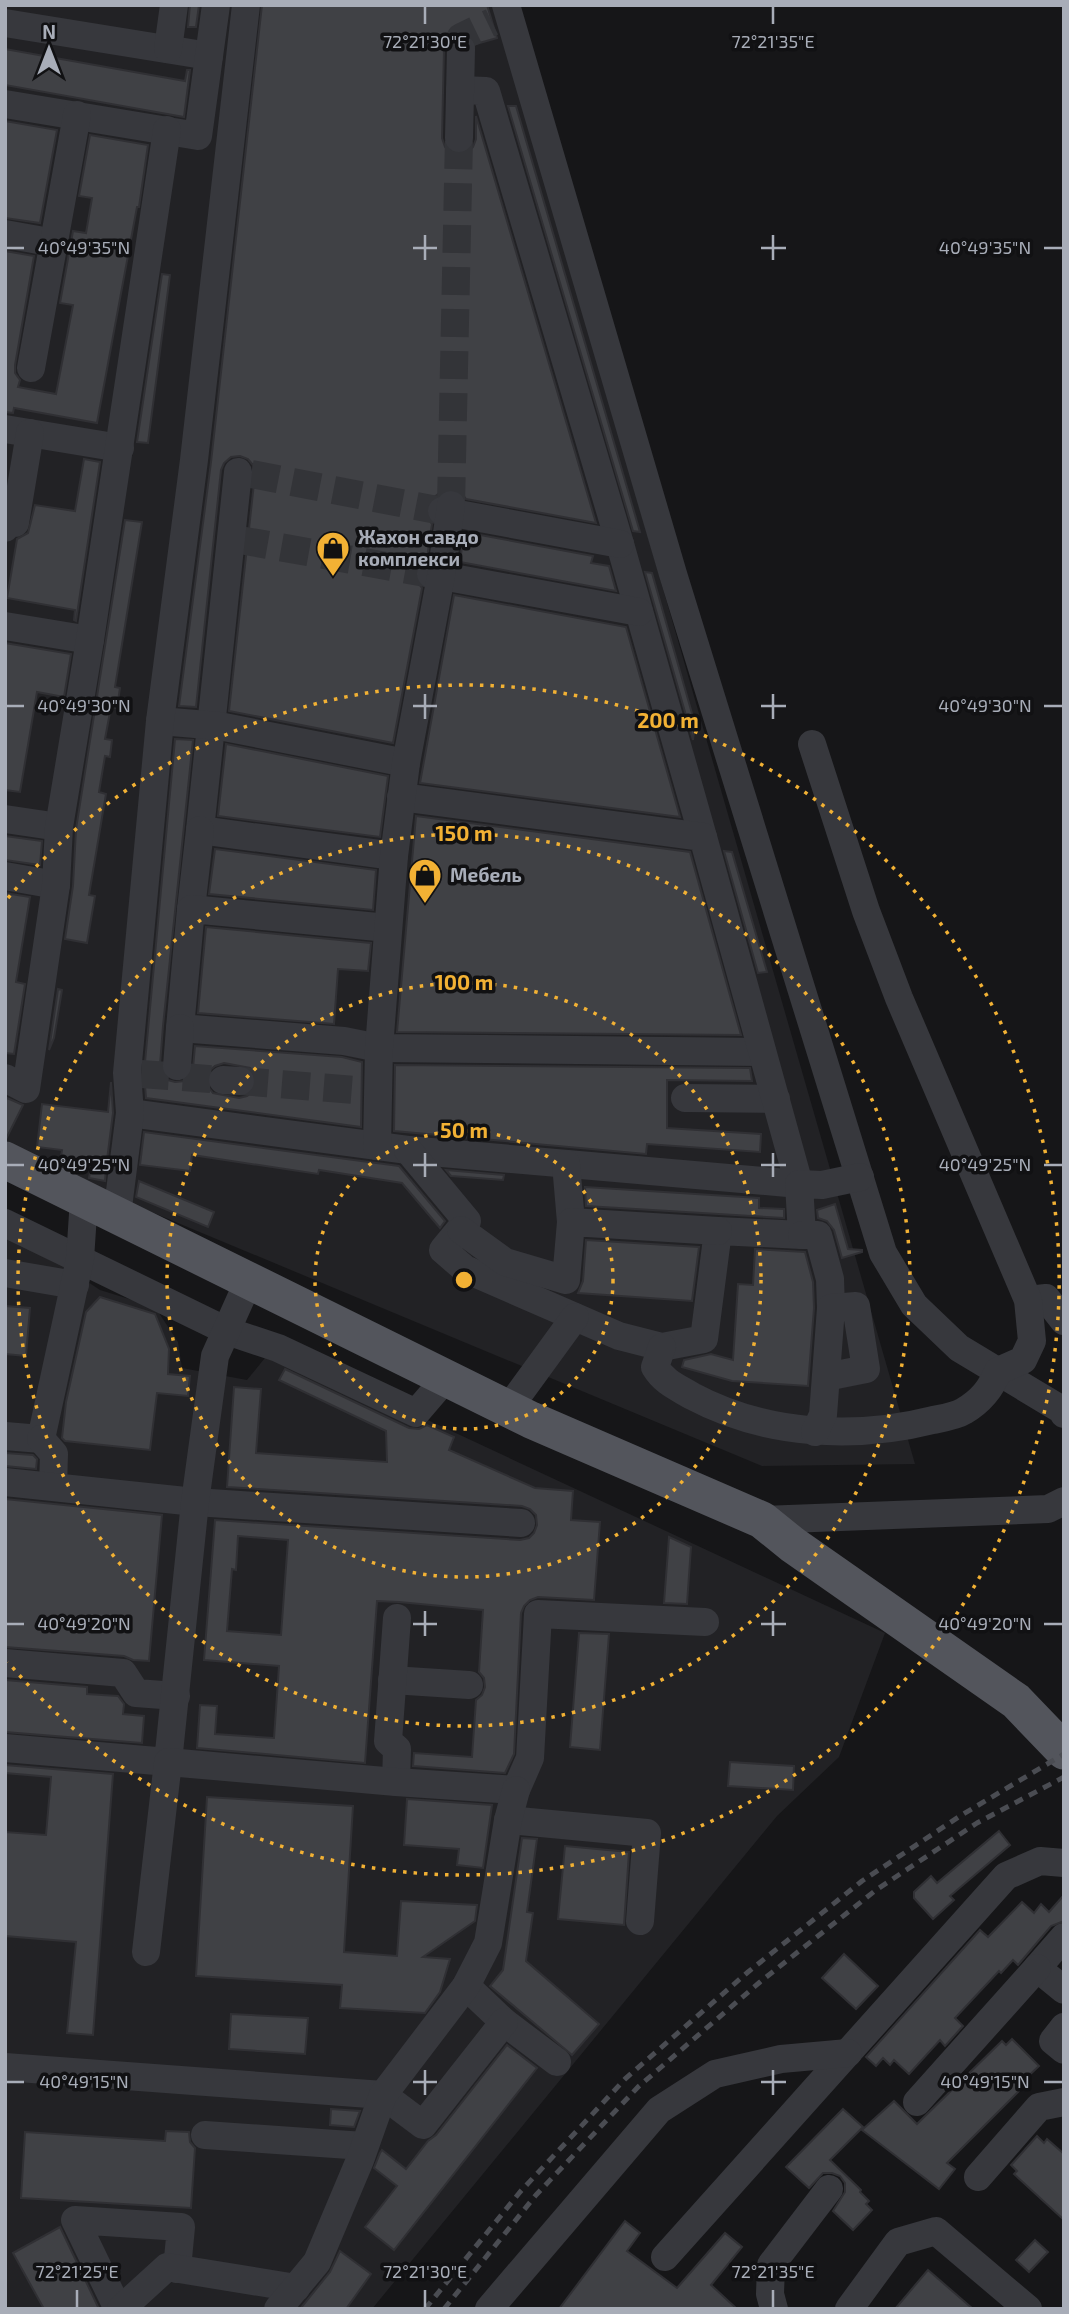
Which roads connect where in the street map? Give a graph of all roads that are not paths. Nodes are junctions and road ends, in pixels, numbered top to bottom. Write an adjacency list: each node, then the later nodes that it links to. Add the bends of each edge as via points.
1 (174, 5): 6 (lane)
2 (216, 5): 8 (lane)
3 (246, 5): 21 (lane)
4 (502, 13): 14 (lane)
5 (5, 23): 6 (lane)
6 (168, 49): 8 (lane)
7 (461, 49): 9 (lane)
8 (209, 56): 12 (lane, via 198,136)
9 (460, 90): 13 (lane); 15 (lane, via 486,91)
10 (5, 104): 11 (lane)
11 (78, 116): 12 (lane); 17 (lane)
12 (167, 130): 20 (lane)
13 (459, 138)
14 (546, 141): 15 (lane); 24 (lane)
15 (505, 155): 23 (lane)
16 (5, 234): 17 (lane)
17 (55, 243): 18 (lane)
18 (31, 368)
19 (18, 431): 20 (lane); 22 (lane, via 16,523 6,521)
20 (120, 448): 29 (lane)
21 (194, 460): 30 (lane); 31 (lane, via 244,473)
22 (5, 528)
23 (620, 544): 25 (lane, via 448,509); 26 (lane)
24 (673, 573): 26 (lane); 56 (lane)
25 (436, 575): 27 (lane); 33 (lane)
26 (631, 584): 27 (lane)
27 (639, 612): 38 (lane)
28 (5, 626): 29 (lane)
29 (90, 640): 36 (lane)
30 (160, 721): 31 (lane); 51 (lane)
31 (213, 726): 33 (lane); 37 (lane)
32 (812, 744): 68 (lane, via 899,998)
33 (406, 763): 34 (lane)
34 (401, 797): 38 (lane); 39 (lane)
35 (5, 819): 36 (lane)
36 (59, 827): 41 (lane)
37 (200, 831): 39 (lane); 42 (lane)
38 (703, 837): 46 (lane)
39 (394, 856): 43 (lane)
40 (5, 876): 41 (lane)
41 (56, 885): 48 (lane, via 26,1089)
42 (191, 909): 43 (lane); 44 (lane)
43 (388, 928): 45 (lane)
44 (180, 1028): 45 (lane); 47 (lane)
45 (379, 1048): 46 (lane); 52 (lane, via 373,1091)
46 (762, 1052): 50 (lane)
47 (177, 1066)
48 (5, 1078)
49 (685, 1098): 50 (lane)
50 (776, 1099): 57 (lane)
51 (130, 1113): 52 (lane); 59 (lane)
52 (377, 1146): 53 (lane)
53 (408, 1150): 55 (lane); 62 (lane, via 467,1221)
54 (5, 1160): 58 (main road)
55 (566, 1164): 57 (lane); 60 (lane)
56 (860, 1177): 57 (lane, via 822,1185); 74 (lane, via 883,1252 914,1305 959,1348)
57 (799, 1184): 64 (lane)
58 (84, 1199): 59 (main road); 65 (lane)
59 (117, 1215): 67 (main road)
60 (571, 1222): 62 (lane, via 566,1280 505,1262); 63 (lane)
61 (5, 1223): 65 (lane)
62 (461, 1230): 70 (lane, via 443,1250 465,1269)
63 (718, 1231): 64 (lane); 73 (lane, via 704,1339)
64 (802, 1235): 69 (lane, via 818,1235 830,1279)
65 (78, 1272): 66 (lane); 72 (lane); 81 (lane)
66 (5, 1273)
67 (249, 1280): 72 (lane); 76 (main road)
68 (1027, 1300): 71 (lane, via 1046,1298); 74 (lane, via 1032,1341 1023,1360)
69 (831, 1308): 75 (lane); 75 (lane, via 856,1306 866,1369)
70 (575, 1317): 73 (lane, via 619,1336); 77 (lane)
71 (1064, 1321)
72 (228, 1331): 76 (lane, via 278,1348 416,1413); 84 (lane, via 215,1356)
73 (663, 1347): 79 (lane, via 656,1367 663,1379 718,1410)
74 (998, 1371): 78 (lane); 79 (lane, via 991,1389 962,1413 916,1424)
75 (826, 1377): 79 (lane, via 823,1415)
76 (446, 1378): 77 (main road)
77 (508, 1409): 86 (main road)
78 (1064, 1414)
79 (814, 1432)
80 (5, 1436): 81 (lane)
81 (41, 1439): 83 (lane, via 54,1454)
82 (5, 1482): 83 (lane)
83 (53, 1486): 84 (lane)
84 (195, 1502): 87 (lane); 93 (lane)
85 (1059, 1511): 86 (lane)
86 (762, 1520): 95 (main road, via 1016,1701)
87 (521, 1523)
88 (397, 1618): 91 (lane)
89 (705, 1622): 98 (lane, via 538,1615 530,1758)
90 (5, 1663): 93 (lane, via 123,1673 136,1693)
91 (392, 1679): 92 (lane); 97 (lane, via 388,1741 397,1749)
92 (469, 1685)
93 (176, 1696): 96 (lane)
94 (5, 1748): 96 (lane)
95 (1064, 1751)
96 (168, 1762): 97 (lane); 103 (lane)
97 (396, 1782): 98 (lane)
98 (516, 1790): 99 (lane)
99 (508, 1820): 101 (lane, via 647,1833); 105 (lane, via 488,1943)
100 (1064, 1863): 110 (lane, via 1040,1861 1006,1876)
101 (640, 1921)
102 (1064, 1937): 104 (lane)
103 (146, 1952)
104 (1037, 1968): 106 (lane); 114 (lane)
105 (466, 1986): 107 (lane); 113 (lane)
106 (1064, 1990)
107 (504, 2022): 111 (lane); 113 (lane, via 423,2125)
108 (1064, 2027): 109 (lane, via 1053,2041)
109 (1064, 2050)
110 (848, 2053): 120 (lane); 124 (lane, via 781,2059 715,2074 659,2110)
111 (557, 2062)
112 (5, 2067): 113 (lane)
113 (383, 2095): 117 (lane)
114 (917, 2102)
115 (1064, 2102): 118 (lane, via 1039,2107)
116 (205, 2135): 117 (lane)
117 (365, 2147): 122 (lane, via 317,2262)
118 (978, 2177)
119 (829, 2189): 125 (lane, via 771,2265)
120 (665, 2257)
121 (177, 2269): 122 (lane); 123 (lane, via 167,2267); 123 (lane, via 181,2227 75,2220)
122 (287, 2298)
123 (119, 2309)
124 (489, 2309)
125 (774, 2309)
126 (849, 2309): 127 (lane, via 898,2242 936,2231)
127 (1028, 2309)

